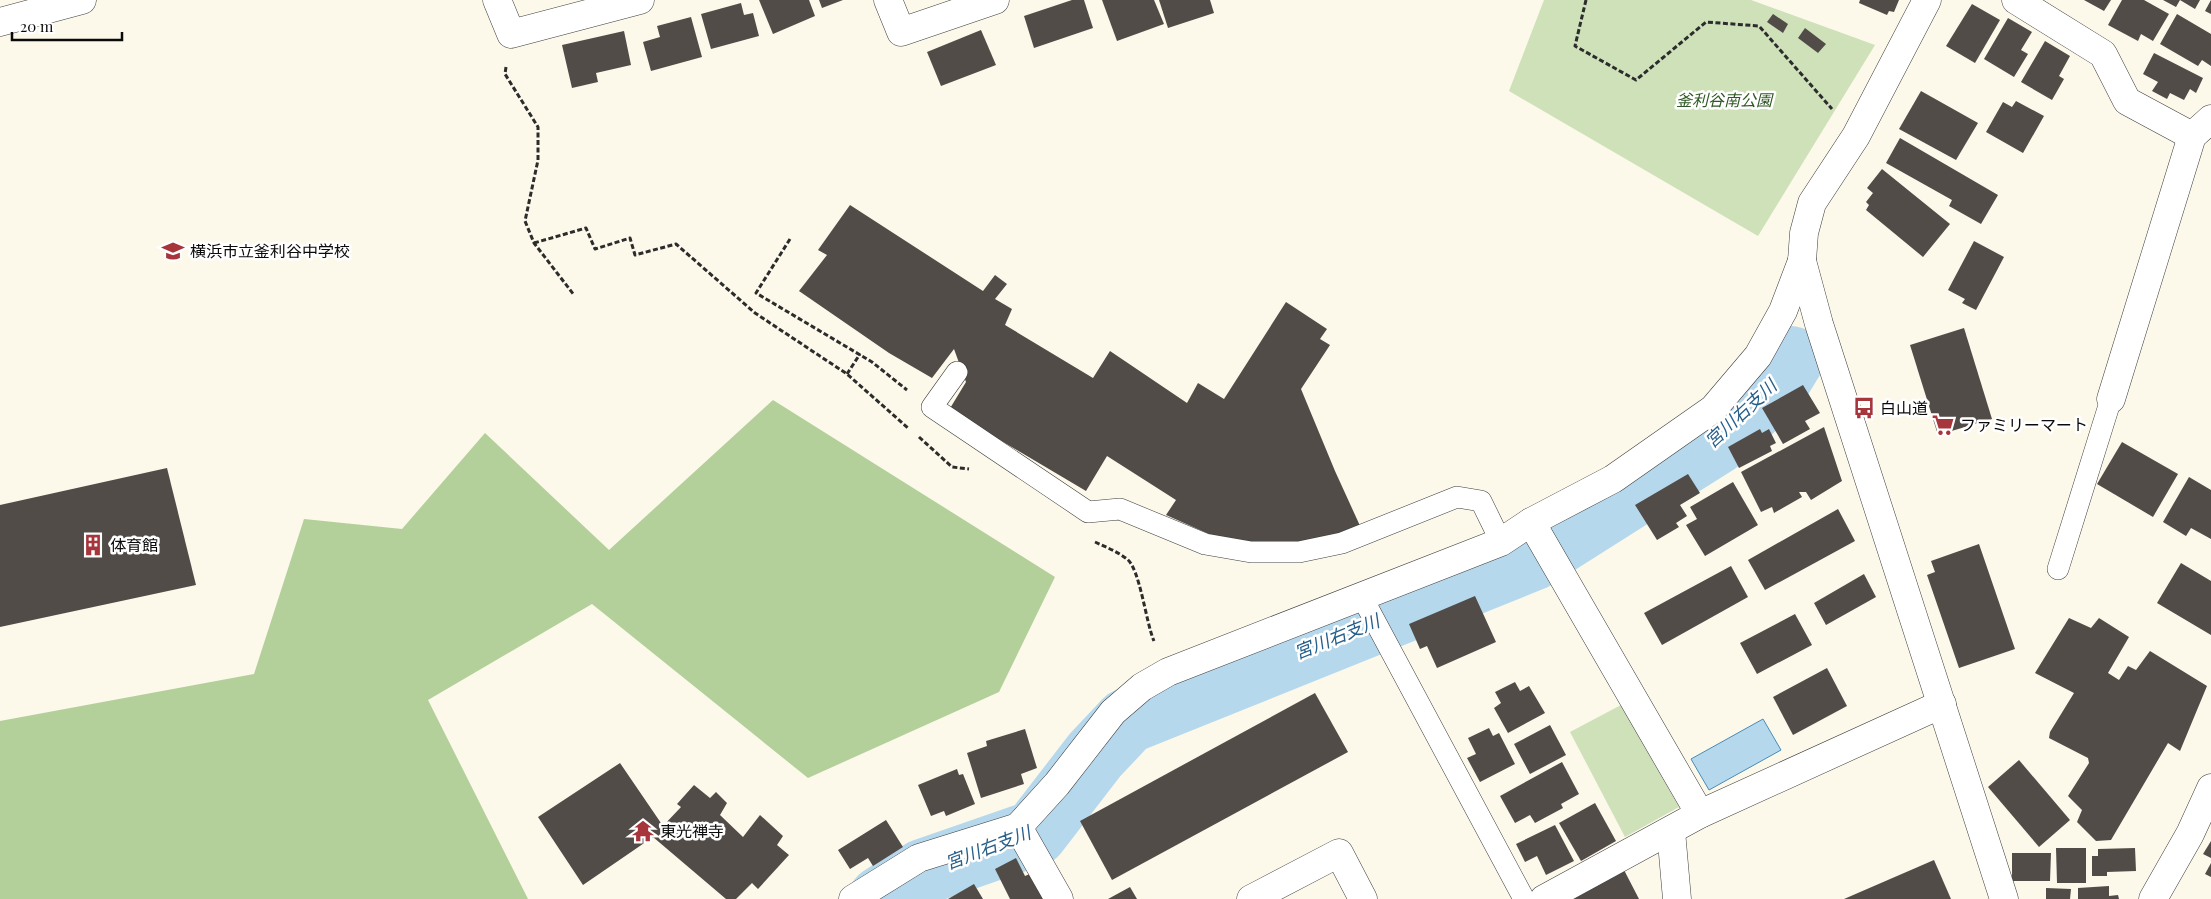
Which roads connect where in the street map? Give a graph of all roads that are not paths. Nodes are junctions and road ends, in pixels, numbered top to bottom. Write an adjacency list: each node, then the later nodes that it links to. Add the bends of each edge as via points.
1 (82, 0): 8 (street)
2 (497, 0): 3 (street, via 510,34)
3 (640, 0)
4 (888, 0): 5 (street, via 901,32)
5 (995, 0)
6 (1927, 0): 10 (street, via 1856,136 1812,203 1804,233)
7 (2016, 0): 9 (street, via 2103,54 2128,101)
8 (0, 22)
9 (2202, 127): 12 (street)
10 (1802, 262): 13 (street, via 1783,311 1758,356 1713,409); 17 (street, via 1819,324)
11 (957, 372): 14 (lane, via 932,406 1088,512 1120,509 1205,544 1251,552 1299,552 1342,543 1457,497 1481,501)
12 (2111, 399): 15 (lane)
13 (1536, 531): 14 (street); 19 (street)
14 (1501, 542): 16 (street)
15 (2058, 569)
16 (1365, 603): 21 (street, via 1168,672 1142,688 1113,712 1057,784); 26 (lane)
17 (1942, 704): 19 (street); 29 (street)
18 (2211, 788): 30 (street, via 2190,834)
19 (1700, 814): 20 (street)
20 (1671, 831): 27 (street); 28 (street)
21 (1023, 836): 22 (street, via 919,858); 23 (street)
22 (853, 899)
23 (1059, 899)
24 (1251, 899): 25 (street, via 1339,853)
25 (1363, 899)
26 (1524, 899)
27 (1544, 899)
28 (1677, 899)
29 (2004, 899)
30 (2153, 899)

